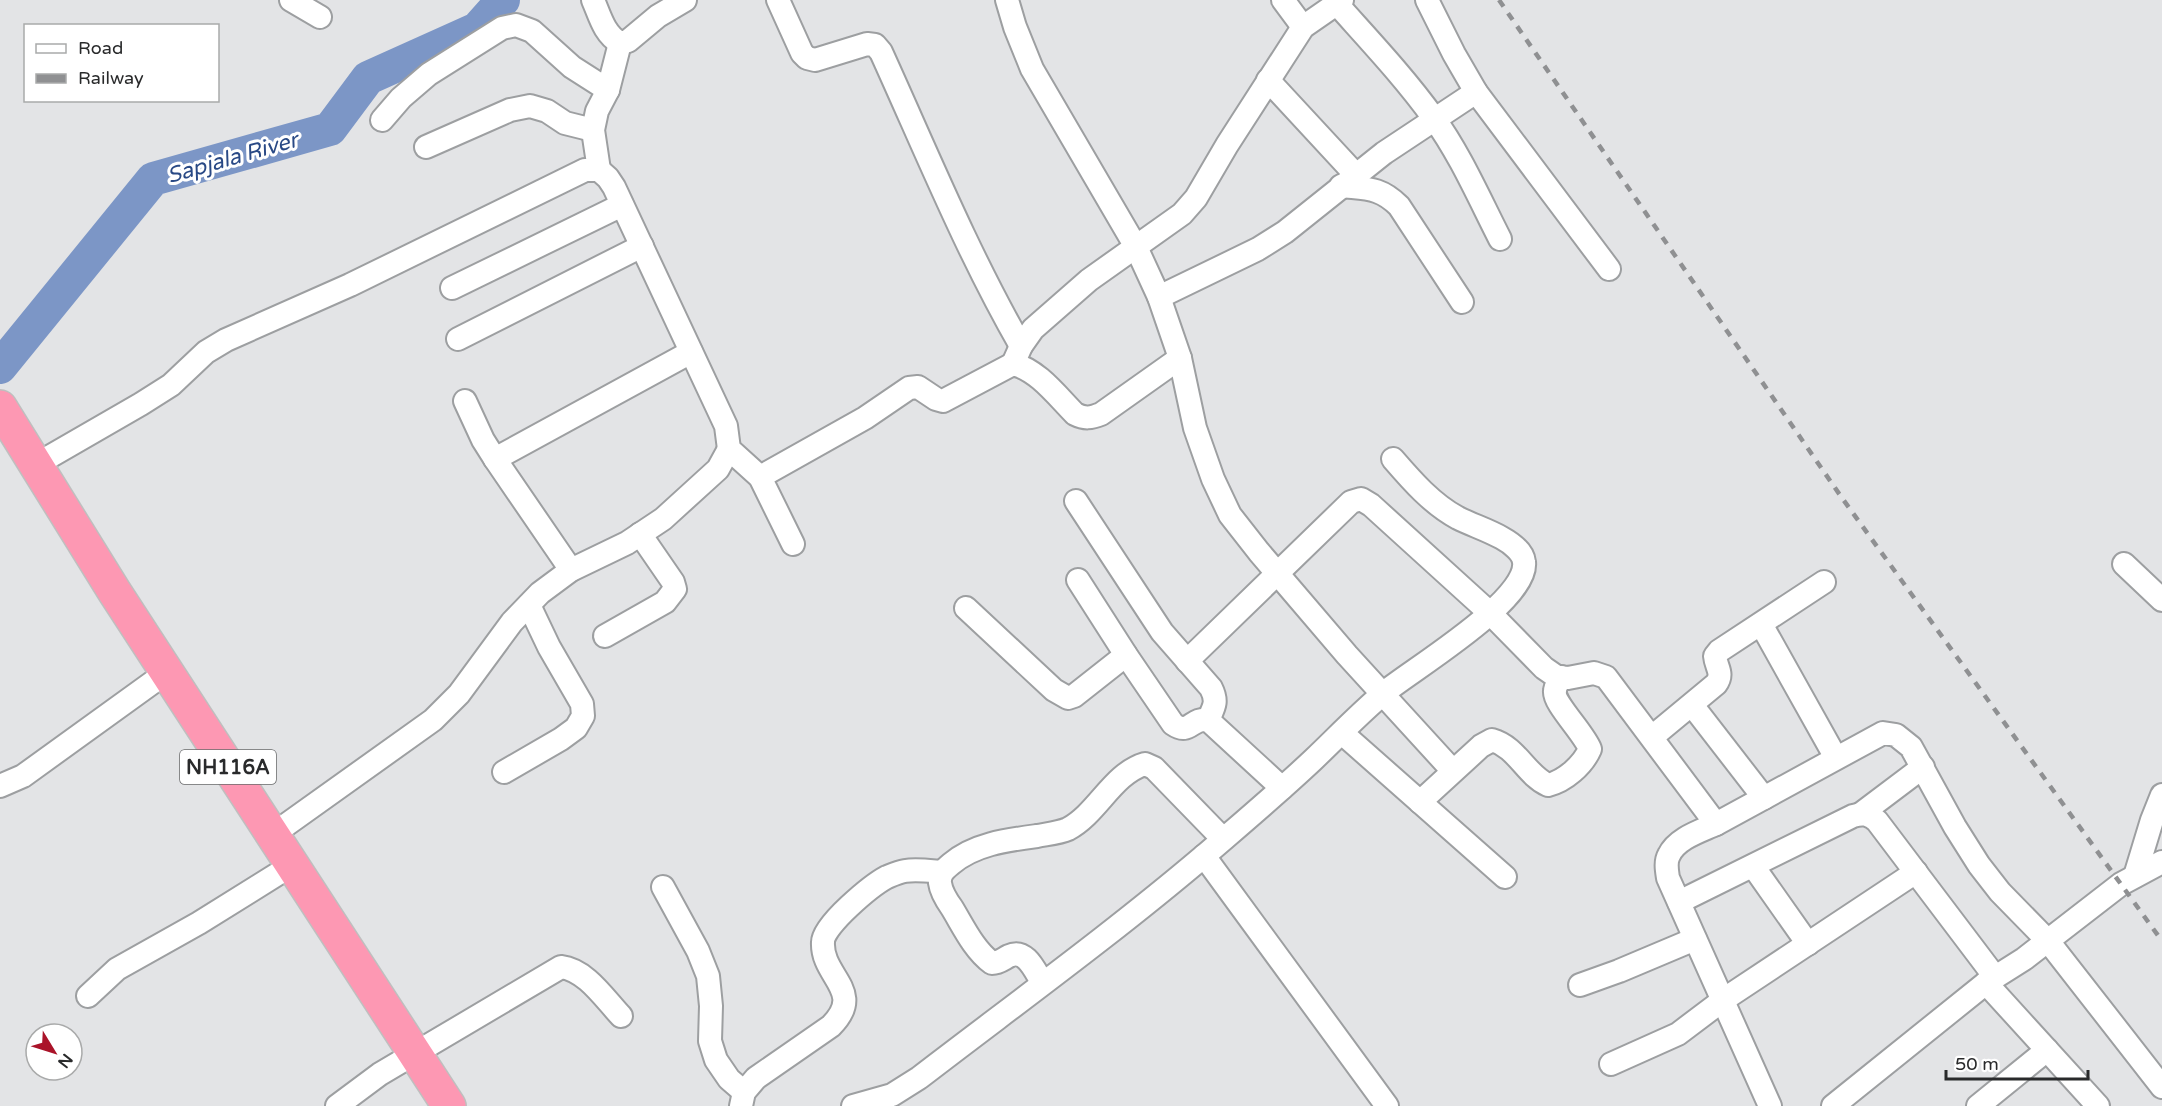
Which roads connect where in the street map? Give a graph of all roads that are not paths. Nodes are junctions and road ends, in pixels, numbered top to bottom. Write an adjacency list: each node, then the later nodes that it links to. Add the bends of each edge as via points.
1 (291, 0): 9 (street)
2 (593, 0): 11 (street, via 604,26)
3 (685, 0): 11 (street)
4 (778, 0): 31 (street, via 807,58 814,60 867,44 875,45 881,52)
5 (1007, 0): 24 (street, via 1032,69)
6 (1283, 0): 10 (street)
7 (1427, 0): 14 (street)
8 (1340, 2): 10 (street); 15 (street)
9 (320, 17)
10 (1303, 27): 12 (street)
11 (620, 43): 13 (street)
12 (1268, 80): 20 (street); 24 (street, via 1196,198 1182,214)
13 (608, 90): 16 (street, via 572,67 532,31 516,25 502,28 429,74); 17 (street)
14 (1476, 92): 15 (street); 25 (street)
15 (1434, 118): 20 (street); 22 (street, via 1459,157)
16 (382, 120)
17 (593, 130): 18 (street, via 565,123 530,106 510,110); 19 (street)
18 (426, 147)
19 (598, 170): 21 (street, via 608,178); 38 (street, via 585,170 350,285 226,340 206,352 161,392)
20 (1348, 181): 27 (street, via 1285,232); 28 (street, via 1389,196)
21 (622, 205): 23 (street); 26 (street)
22 (1500, 239)
23 (642, 246): 29 (street); 30 (street)
24 (1136, 247): 27 (street); 31 (street, via 1089,280 1034,329)
25 (1610, 269)
26 (452, 288)
27 (1159, 297): 32 (street)
28 (1462, 302)
29 (458, 339)
30 (691, 352): 35 (street, via 726,426); 36 (street)
31 (1017, 355): 32 (street, via 1022,366 1075,414 1092,418); 39 (street, via 943,401 918,387 909,388 865,418)
32 (1180, 358): 45 (street, via 1195,428 1217,488 1230,515)
33 (465, 401): 36 (street)
34 (6, 416): 38 (highway, NH116A)
35 (729, 449): 39 (street); 41 (street, via 718,469 663,519)
36 (495, 459): 44 (street)
37 (1393, 459): 51 (street, via 1439,506 1516,547 1524,560 1524,573)
38 (37, 464): 56 (highway, NH116A)
39 (760, 477): 42 (street)
40 (1076, 501): 55 (street, via 1140,602)
41 (640, 534): 44 (street); 53 (street, via 675,589 665,602)
42 (793, 544)
43 (2124, 564): 48 (street)
44 (571, 570): 49 (street)
45 (1278, 573): 51 (street, via 1351,502 1361,500); 55 (street); 58 (street)
46 (1078, 580): 54 (street)
47 (1824, 582): 52 (street)
48 (2162, 600)
49 (529, 605): 66 (street, via 582,704 583,716 576,728 561,739); 74 (street, via 459,694 433,720)
50 (966, 608): 54 (street, via 1054,690 1068,698)
51 (1491, 614): 57 (street, via 1544,668); 58 (street)
52 (1761, 624): 59 (street, via 1719,651 1715,656 1720,678); 63 (street)
53 (605, 636)
54 (1126, 655): 60 (street, via 1173,724 1184,729 1202,719)
55 (1187, 661): 60 (street, via 1215,697)
56 (167, 672): 67 (street, via 23,776); 74 (highway, NH116A)
57 (1561, 677): 62 (street, via 1594,673 1606,677); 65 (street, via 1554,692 1556,700 1590,749 1586,758 1563,779 1548,785 1502,743 1492,740)
58 (1383, 693): 61 (street); 65 (street)
59 (1692, 705): 62 (street); 70 (street)
60 (1208, 720): 68 (street)
61 (1342, 733): 68 (street); 71 (street)
62 (1652, 737): 73 (street)
63 (1836, 758): 64 (street, via 1884,733 1904,739); 70 (street)
64 (1923, 766): 72 (street); 87 (street, via 1979,865)
65 (1453, 771): 71 (street)
66 (504, 772)
67 (0, 786)
68 (1282, 788): 75 (street)
69 (2162, 795): 82 (street)
70 (1764, 798): 73 (street)
71 (1420, 802): 83 (street)
72 (1862, 813): 79 (street); 81 (street, via 1877,821)
73 (1716, 824): 85 (street, via 1680,842 1669,854 1668,878)
74 (272, 835): 78 (highway, NH116A)
75 (1223, 839): 76 (street); 80 (street, via 1154,768 1144,764 1125,774 1068,829 978,848)
76 (1204, 856): 90 (street); 103 (street)
77 (2162, 862): 82 (street)
78 (292, 865): 92 (street, via 117,969); 96 (highway, NH116A)
79 (1753, 866): 85 (street); 88 (street)
80 (942, 872): 90 (street, via 940,883 946,898 987,960 997,963 1019,953); 99 (street, via 905,871 888,877 827,930 822,941 824,954 844,996 842,1015 756,1078)
81 (1916, 872): 88 (street); 89 (street)
82 (2135, 876): 87 (street)
83 (1505, 877)
84 (663, 887): 99 (street, via 708,976 710,1041 716,1060)
85 (1679, 902): 86 (street)
86 (1695, 939): 91 (street); 93 (street)
87 (2048, 941): 89 (street); 98 (street)
88 (1808, 944): 93 (street)
89 (1991, 980): 95 (street); 105 (street)
90 (1042, 982): 102 (street, via 910,1084 892,1095)
91 (1580, 985)
92 (88, 996)
93 (1722, 1000): 97 (street, via 1678,1034); 104 (street)
94 (621, 1016): 96 (street, via 583,975 561,967)
95 (2047, 1050): 106 (street); 107 (street)
96 (415, 1053): 100 (street); 101 (highway, NH116A)
97 (1611, 1064)
98 (2162, 1087)
99 (742, 1099)
100 (337, 1106)
101 (449, 1106)
102 (853, 1106)
103 (1387, 1106)
104 (1770, 1106)
105 (1833, 1106)
106 (1978, 1106)
107 (2098, 1106)

